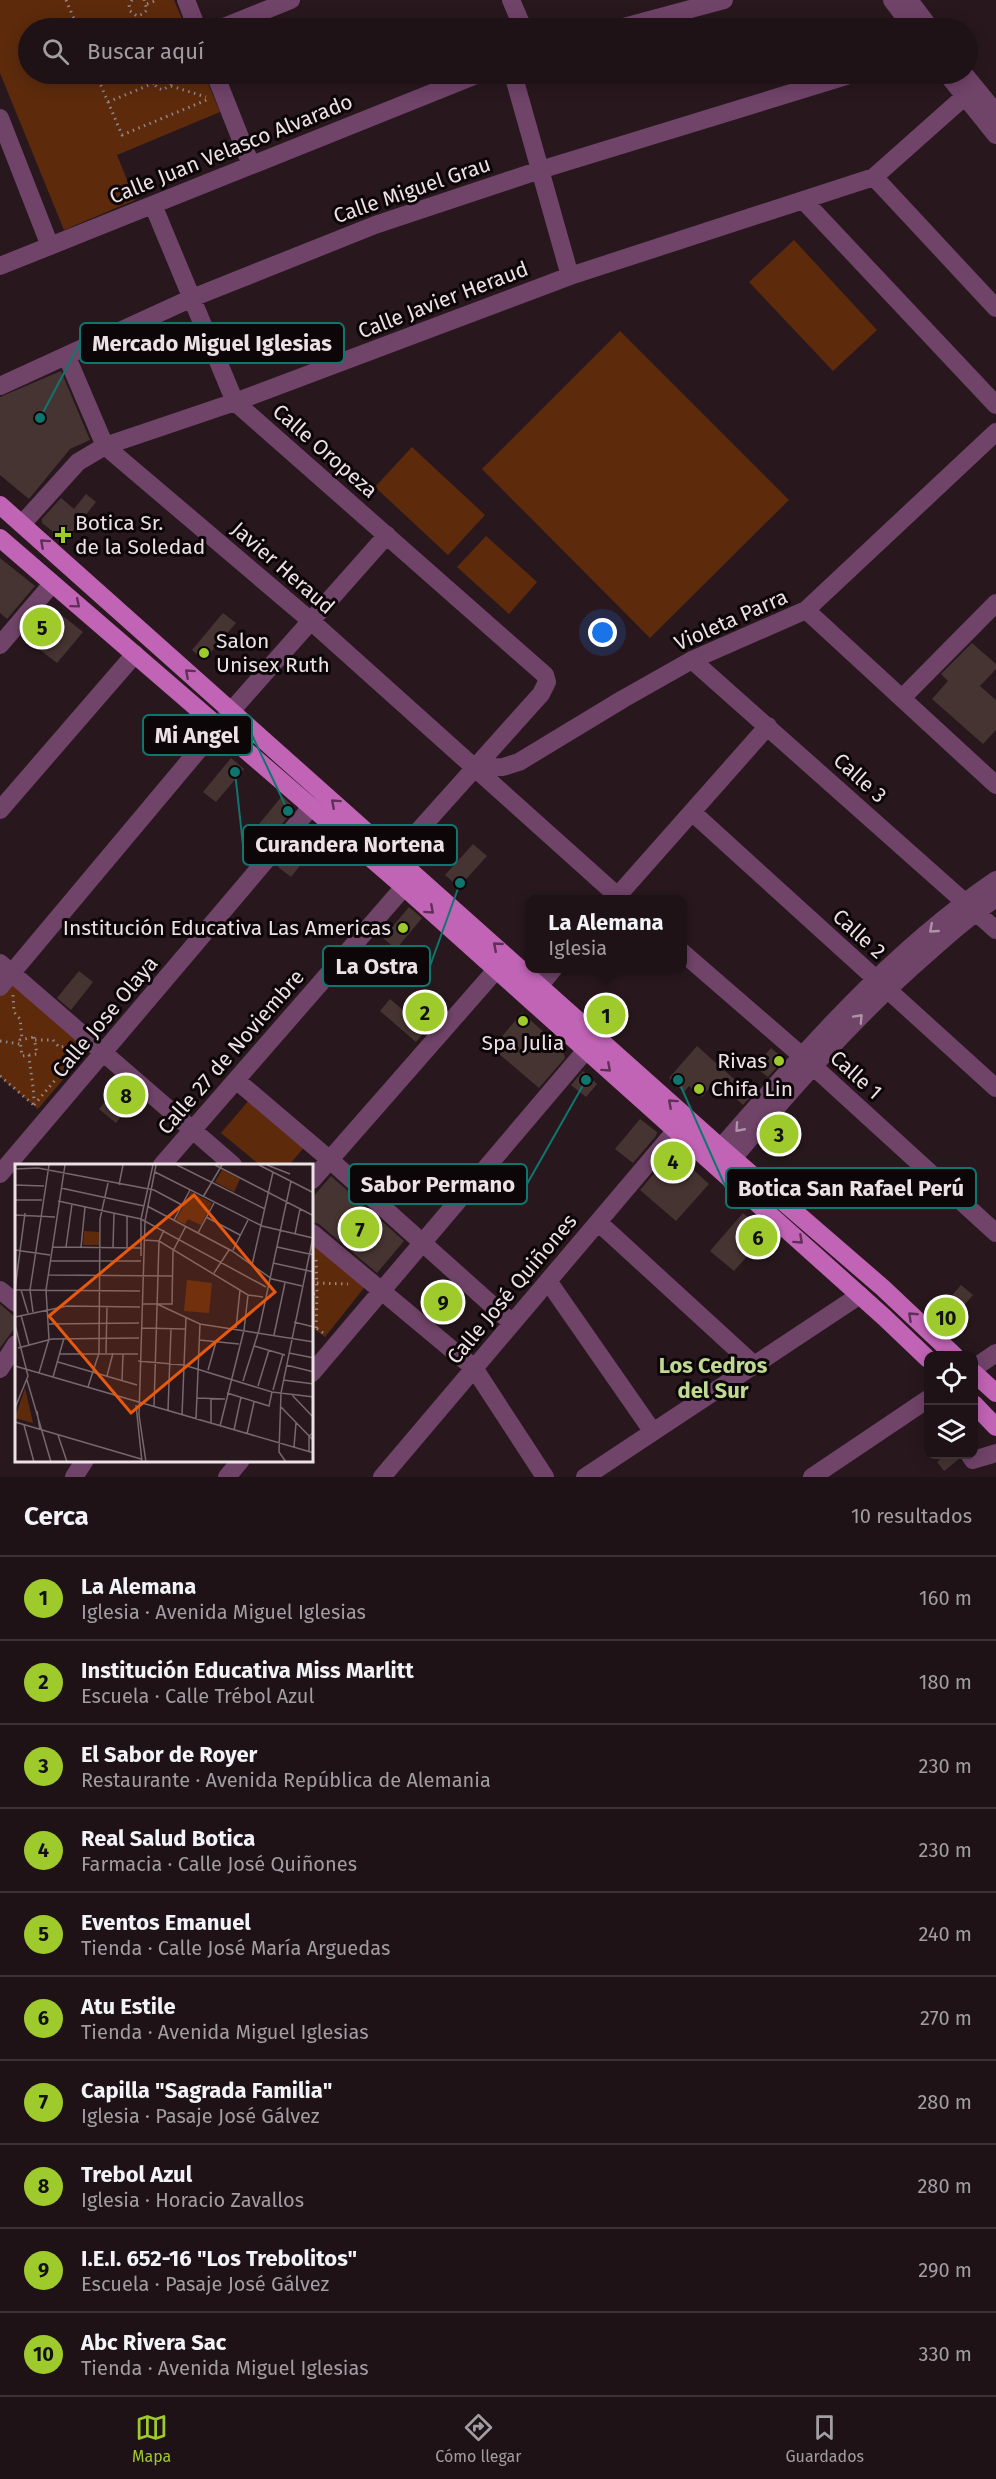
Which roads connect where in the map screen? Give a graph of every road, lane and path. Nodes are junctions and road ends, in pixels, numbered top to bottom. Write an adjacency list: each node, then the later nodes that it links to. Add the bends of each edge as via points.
1 (66, 0): 13 (path)
2 (126, 0): 9 (path)
3 (158, 0): 11 (path)
4 (186, 0): 14 (street)
5 (291, 0): 15 (street)
6 (511, 0): 16 (street)
7 (892, 0): 18 (street)
8 (909, 0): 19 (street)
9 (131, 1): 12 (path, via 130,11)
10 (718, 1): 17 (street)
11 (145, 2): 12 (path, via 145,12)
12 (136, 16)
13 (74, 18)
14 (193, 18)
15 (246, 18)
16 (519, 18)
17 (656, 18)
18 (906, 18)
19 (922, 18)
20 (100, 84): 32 (path)
21 (152, 84): 32 (path)
22 (155, 84): 29 (path, via 163,90)
23 (214, 84): 30 (street)
24 (454, 84): 36 (street, Calle Juan Velasco Alvarado)
25 (516, 84): 37 (street)
26 (820, 84): 37 (street, Calle Miguel Grau)
27 (954, 84): 31 (street)
28 (972, 84): 33 (street)
29 (171, 86): 30 (path)
30 (214, 94): 32 (path, via 122,135); 36 (street)
31 (964, 97): 35 (street); 38 (street)
32 (108, 102)
33 (996, 113)
34 (1, 122): 41 (street)
35 (996, 135)
36 (251, 165): 40 (street, Calle Juan Velasco Alvarado)
37 (540, 170): 43 (street); 44 (street, Calle Miguel Grau, via 375,225)
38 (874, 177): 39 (street, Calle Javier Heraud); 45 (street)
39 (804, 201): 43 (street, Calle Javier Heraud); 49 (street)
40 (153, 204): 41 (street, Calle Juan Velasco Alvarado); 44 (street, Calle Oropeza)
41 (50, 246): 42 (street, Calle Juan Velasco Alvarado)
42 (0, 266)
43 (570, 276): 48 (street, Calle Javier Heraud)
44 (192, 298): 46 (street, Calle Miguel Grau); 48 (street, Calle Oropeza)
45 (996, 308)
46 (68, 357): 47 (street, Calle Miguel Grau); 51 (street, Javier Heraud)
47 (0, 386)
48 (235, 402): 51 (street, Calle Javier Heraud); 54 (street, Calle Oropeza)
49 (996, 405)
50 (996, 432): 58 (street, Violeta Parra)
51 (105, 446): 53 (street, Calle Javier Heraud, via 78,462); 59 (street, Javier Heraud)
52 (0, 505): 53 (main road)
53 (22, 524): 64 (main road, one-way to 53)
54 (387, 535): 59 (street); 67 (street, Calle Oropeza, via 548,682)
55 (0, 538): 56 (main road)
56 (52, 584): 60 (street); 61 (main road, one-way to 61)
57 (995, 608): 63 (street)
58 (806, 610): 62 (street, Violeta Parra); 63 (street)
59 (311, 621): 64 (street); 67 (street, Javier Heraud)
60 (0, 645)
61 (135, 654): 66 (main road); 70 (street)
62 (692, 660): 65 (street, Calle 3); 67 (street, Violeta Parra, via 519,762)
63 (902, 698): 68 (street)
64 (232, 711): 66 (street); 72 (main road, one-way to 64)
65 (768, 726): 71 (street); 78 (street, Calle 3)
66 (219, 727): 69 (main road); 85 (street)
67 (476, 768): 72 (street); 75 (street)
68 (996, 785)
69 (312, 806): 74 (main road); 92 (street, Calle Jose Olaya)
70 (0, 810)
71 (692, 812): 76 (street); 87 (street, Calle 2)
72 (395, 857): 82 (main road, one-way to 72)
73 (996, 880): 78 (street)
74 (404, 887): 81 (main road, one-way to 81); 96 (street, Calle 27 de Noviembre)
75 (615, 895)
76 (621, 895)
77 (996, 898): 78 (street)
78 (970, 907): 79 (street, Calle 3); 87 (street)
79 (996, 930)
80 (687, 956): 94 (street, Calle 1)
81 (496, 970): 91 (main road); 102 (street)
82 (525, 970)
83 (528, 973): 86 (main road, one-way to 83)
84 (551, 973): 86 (street)
85 (4, 974): 89 (path, via 14,1012 20,1019); 92 (street)
86 (541, 984): 103 (main road, one-way to 86)
87 (881, 984): 94 (street); 97 (street, Calle 2)
88 (0, 1041): 89 (path)
89 (21, 1041): 93 (path, via 22,1056); 93 (path, via 34,1037 37,1054)
90 (85, 1045): 98 (path)
91 (586, 1050): 101 (main road, one-way to 101); 111 (street)
92 (105, 1052): 99 (street, Calle Jose Olaya); 100 (street)
93 (29, 1055): 98 (path)
94 (808, 1061): 103 (street); 109 (street, Calle 1)
95 (0, 1076): 98 (path)
96 (236, 1080): 100 (street, Calle 27 de Noviembre); 102 (street)
97 (996, 1088)
98 (34, 1105): 99 (path)
99 (49, 1118): 106 (street, Calle Jose Olaya)
100 (192, 1129): 104 (street, Calle 27 de Noviembre); 105 (street)
101 (676, 1130): 103 (main road); 108 (street, Calle José Quiñones)
102 (329, 1159): 107 (street); 111 (street)
103 (722, 1159): 117 (main road, one-way to 117); 124 (main road, one-way to 103, via 883,1288)
104 (163, 1164)
105 (232, 1164)
106 (0, 1174)
107 (314, 1178)
108 (598, 1222): 113 (street, Calle José Quiñones); 127 (street)
109 (996, 1233)
110 (314, 1235): 115 (street)
111 (422, 1242): 115 (street); 119 (street)
112 (314, 1258): 116 (path)
113 (548, 1281): 119 (street, Calle José Quiñones); 137 (street)
114 (0, 1290): 118 (street)
115 (381, 1291): 129 (street); 131 (street)
116 (317, 1294): 121 (path)
117 (860, 1295): 126 (main road); 127 (street)
118 (15, 1303)
119 (512, 1323): 129 (street, Calle José Quiñones)
120 (331, 1326): 122 (path)
121 (316, 1328)
122 (324, 1334)
123 (15, 1346): 130 (street)
124 (950, 1351)
125 (996, 1353): 128 (street)
126 (924, 1355)
127 (754, 1365): 137 (street)
128 (978, 1367)
129 (474, 1368): 142 (street, Calle José Quiñones); 146 (street)
130 (0, 1369)
131 (314, 1371)
132 (978, 1374): 133 (main road)
133 (996, 1393)
134 (924, 1405): 148 (street)
135 (975, 1405): 136 (main road)
136 (996, 1427)
137 (653, 1432): 147 (street)
138 (996, 1453): 139 (street)
139 (978, 1458)
140 (84, 1462): 143 (street)
141 (240, 1462): 144 (street)
142 (399, 1470): 145 (street, Calle José Quiñones)
143 (74, 1477)
144 (227, 1477)
145 (382, 1477)
146 (545, 1477)
147 (585, 1477)
148 (812, 1477)

